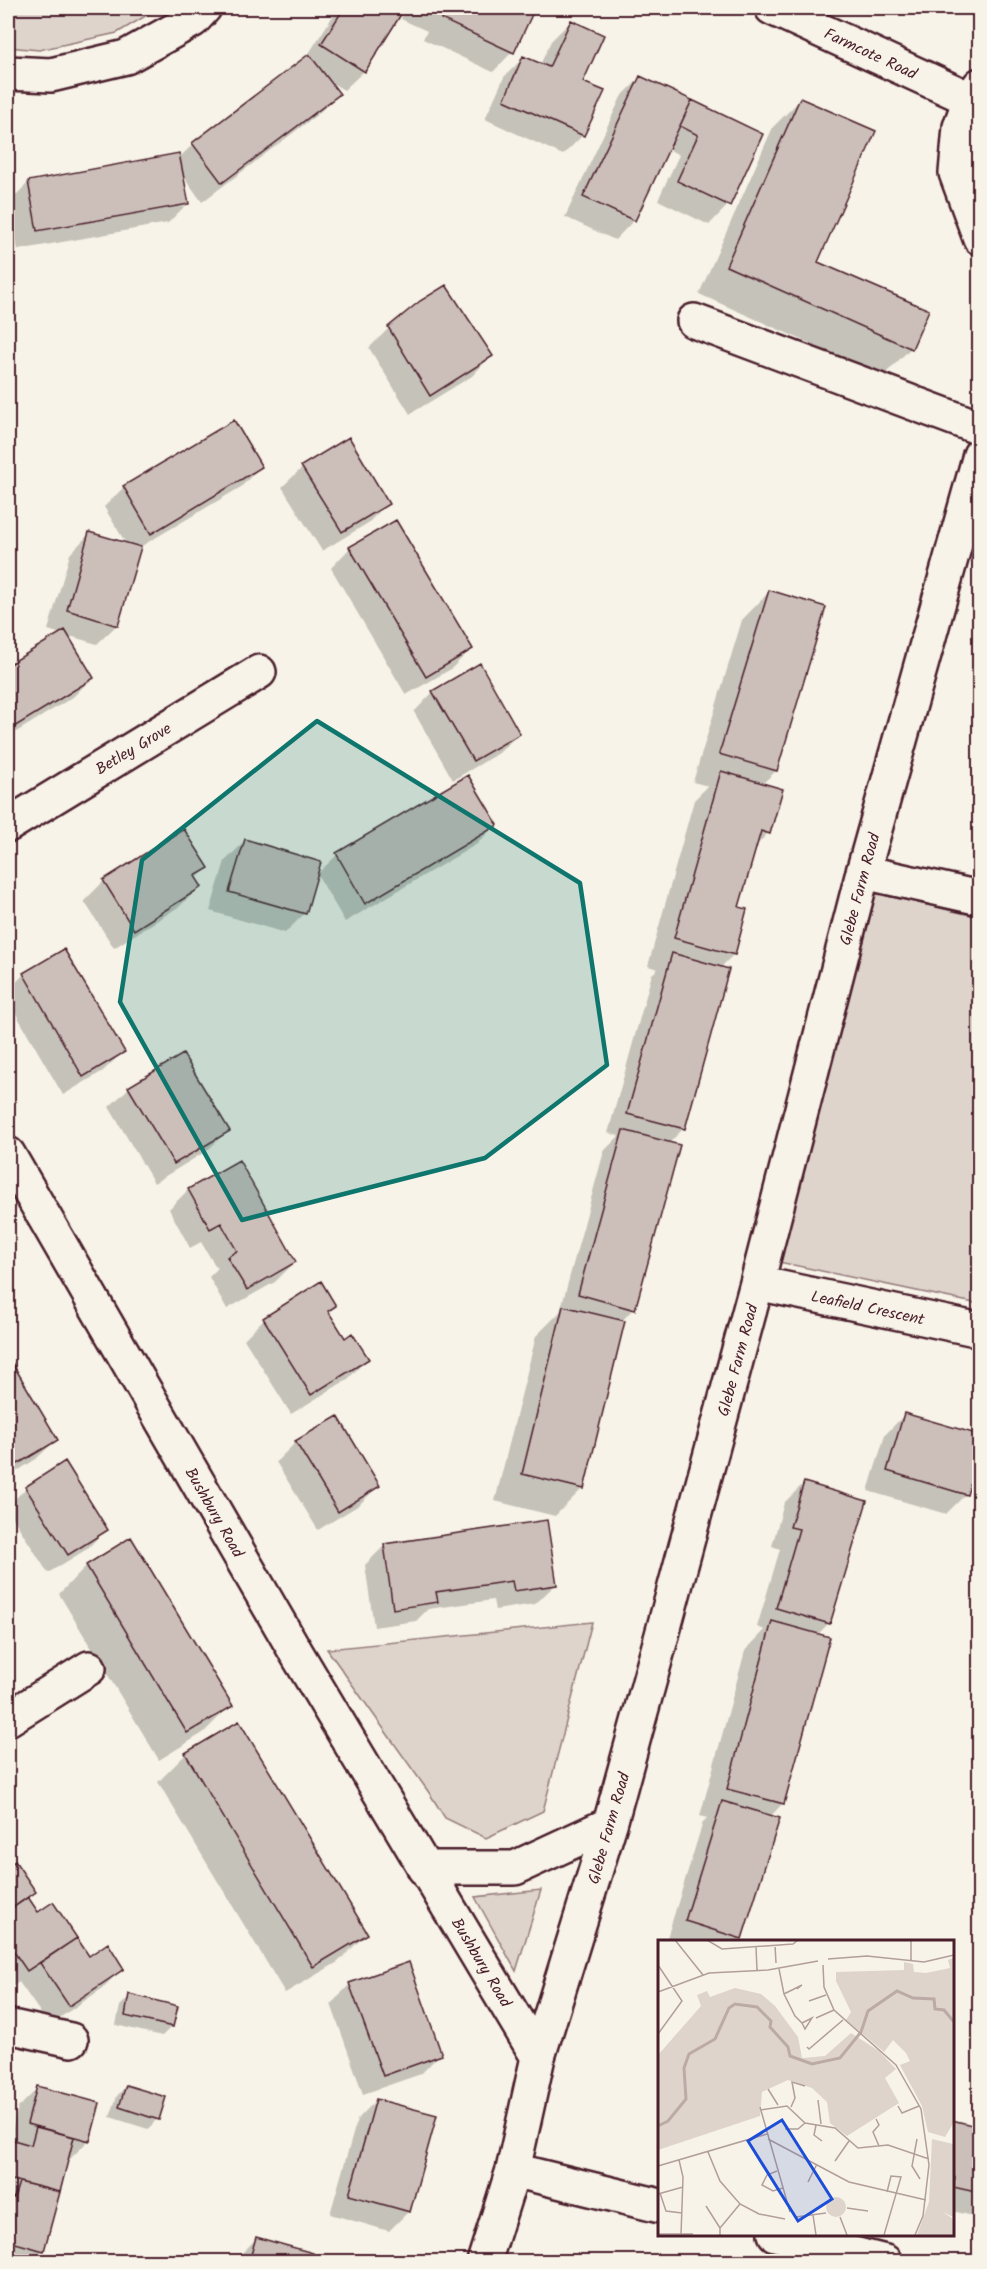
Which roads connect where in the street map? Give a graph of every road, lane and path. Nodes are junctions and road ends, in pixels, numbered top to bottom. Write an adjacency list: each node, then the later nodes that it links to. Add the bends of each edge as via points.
1 (204, 8): 3 (street, via 193,20 126,57 51,75)
2 (772, 8): 4 (street, Farmcote Road)
3 (8, 73)
4 (975, 92): 5 (street, via 960,127 956,173)
5 (980, 238)
6 (694, 321): 7 (street)
7 (980, 428)
8 (980, 455): 11 (street, Glebe Farm Road)
9 (259, 672): 10 (street, Betley Grove)
10 (8, 825)
11 (863, 872): 12 (street); 14 (street, Glebe Farm Road)
12 (980, 898)
13 (8, 1154): 19 (street, Bushbury Road)
14 (757, 1283): 15 (street, Leafield Crescent); 18 (street, Glebe Farm Road)
15 (980, 1330)
16 (89, 1668): 17 (street)
17 (8, 1719)
18 (610, 1824): 19 (street, via 515,1868); 22 (street, Glebe Farm Road)
19 (424, 1868): 22 (street, Bushbury Road)
20 (8, 2026): 21 (street)
21 (71, 2040)
22 (538, 2057): 23 (street, Glebe Farm Road)
23 (513, 2170): 24 (street); 26 (street, Glebe Farm Road)
24 (658, 2206)
25 (779, 2236): 27 (street)
26 (484, 2262)
27 (885, 2262)

